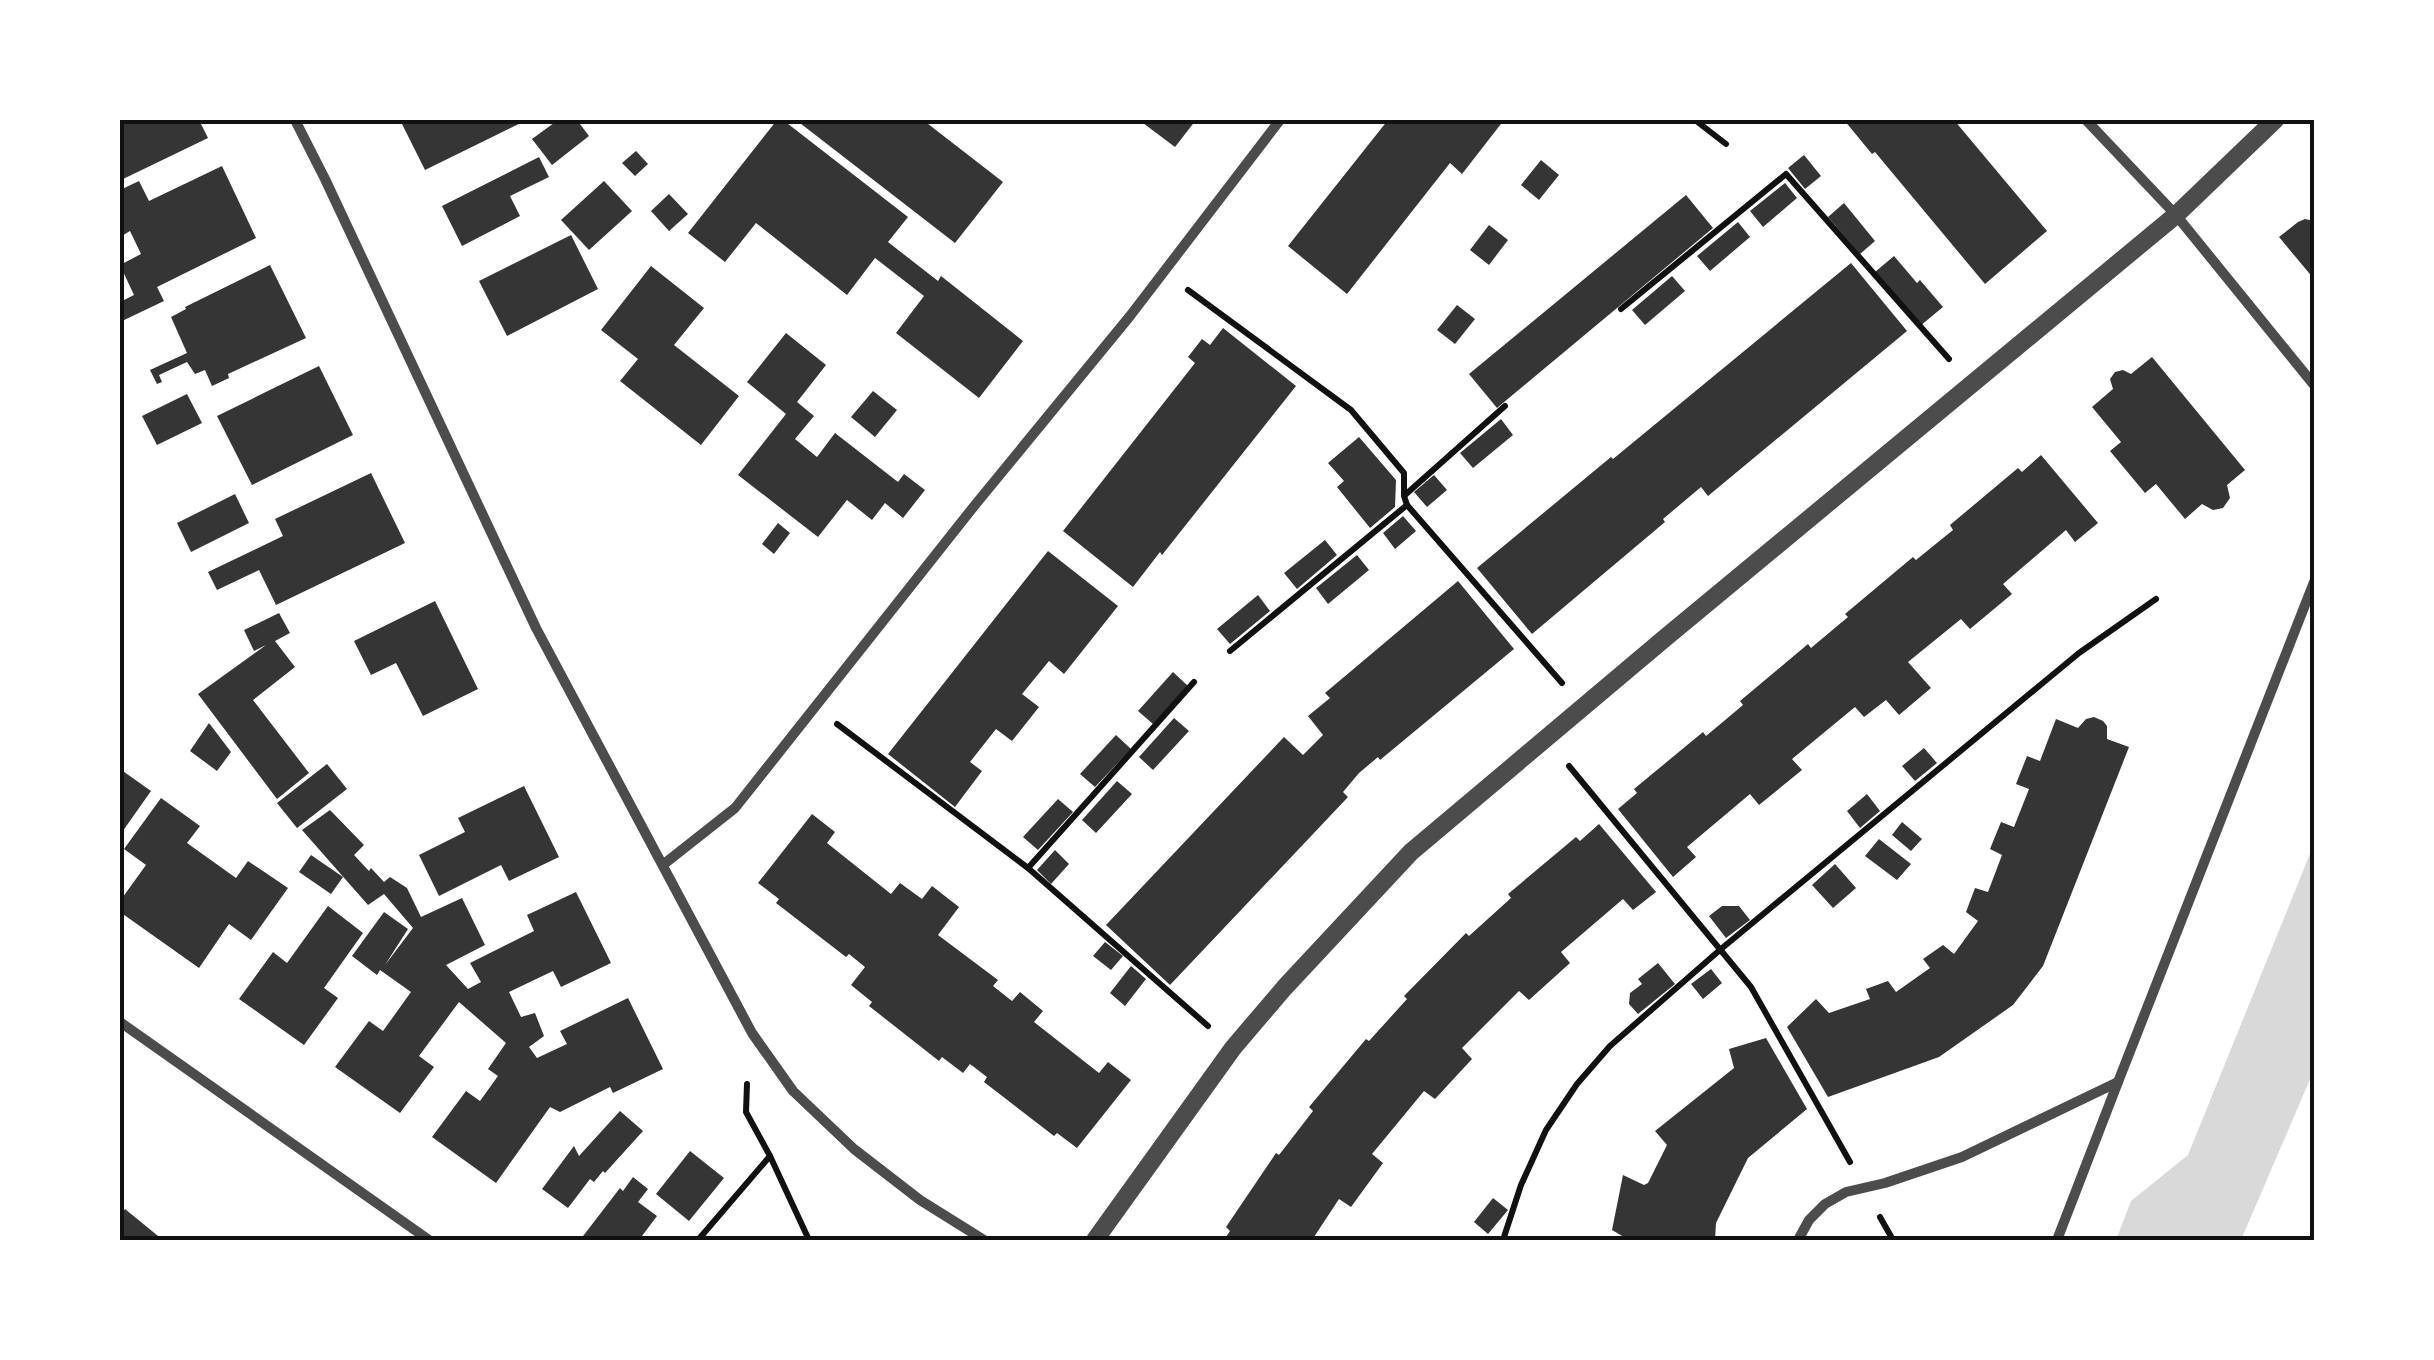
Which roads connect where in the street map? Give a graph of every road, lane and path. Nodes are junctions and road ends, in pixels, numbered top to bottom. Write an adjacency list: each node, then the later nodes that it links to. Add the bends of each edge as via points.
1 (295, 120): 21 (street, via 536,628)
2 (1280, 120): 8 (street)
3 (1695, 120): 6 (path)
4 (2086, 120): 7 (street)
5 (2275, 120): 7 (street)
6 (1726, 144)
7 (2176, 215): 10 (street); 11 (street)
8 (1163, 272): 13 (path, via 1350,410 1404,472); 18 (street)
9 (1621, 310): 10 (path, via 1786,174)
10 (1971, 384): 19 (street)
11 (2314, 385)
12 (1505, 406): 13 (path)
13 (1406, 501): 16 (path); 19 (path)
14 (2314, 582): 27 (street)
15 (2156, 599): 23 (path, via 2079,653)
16 (1230, 650)
17 (1194, 682): 22 (path)
18 (814, 706): 21 (street, via 735,808); 22 (path)
19 (1583, 706): 20 (street)
20 (1546, 738): 23 (path); 26 (street, via 1411,852)
21 (664, 864): 25 (street)
22 (1028, 868): 26 (path)
23 (1721, 950): 29 (path, via 1751,987); 35 (path, via 1610,1046 1577,1084 1546,1130)
24 (120, 1022): 30 (street)
25 (749, 1026): 28 (path, via 746,1112); 33 (street, via 793,1092 854,1149)
26 (1233, 1048): 34 (street)
27 (2118, 1082): 29 (street, via 1962,1157); 38 (street)
28 (770, 1156): 31 (path); 32 (path)
29 (1864, 1187): 36 (street, via 1825,1204); 37 (path)
30 (429, 1240)
31 (698, 1240)
32 (810, 1240)
33 (984, 1240)
34 (1095, 1240)
35 (1503, 1240)
36 (1798, 1240)
37 (1893, 1240)
38 (2057, 1240)

